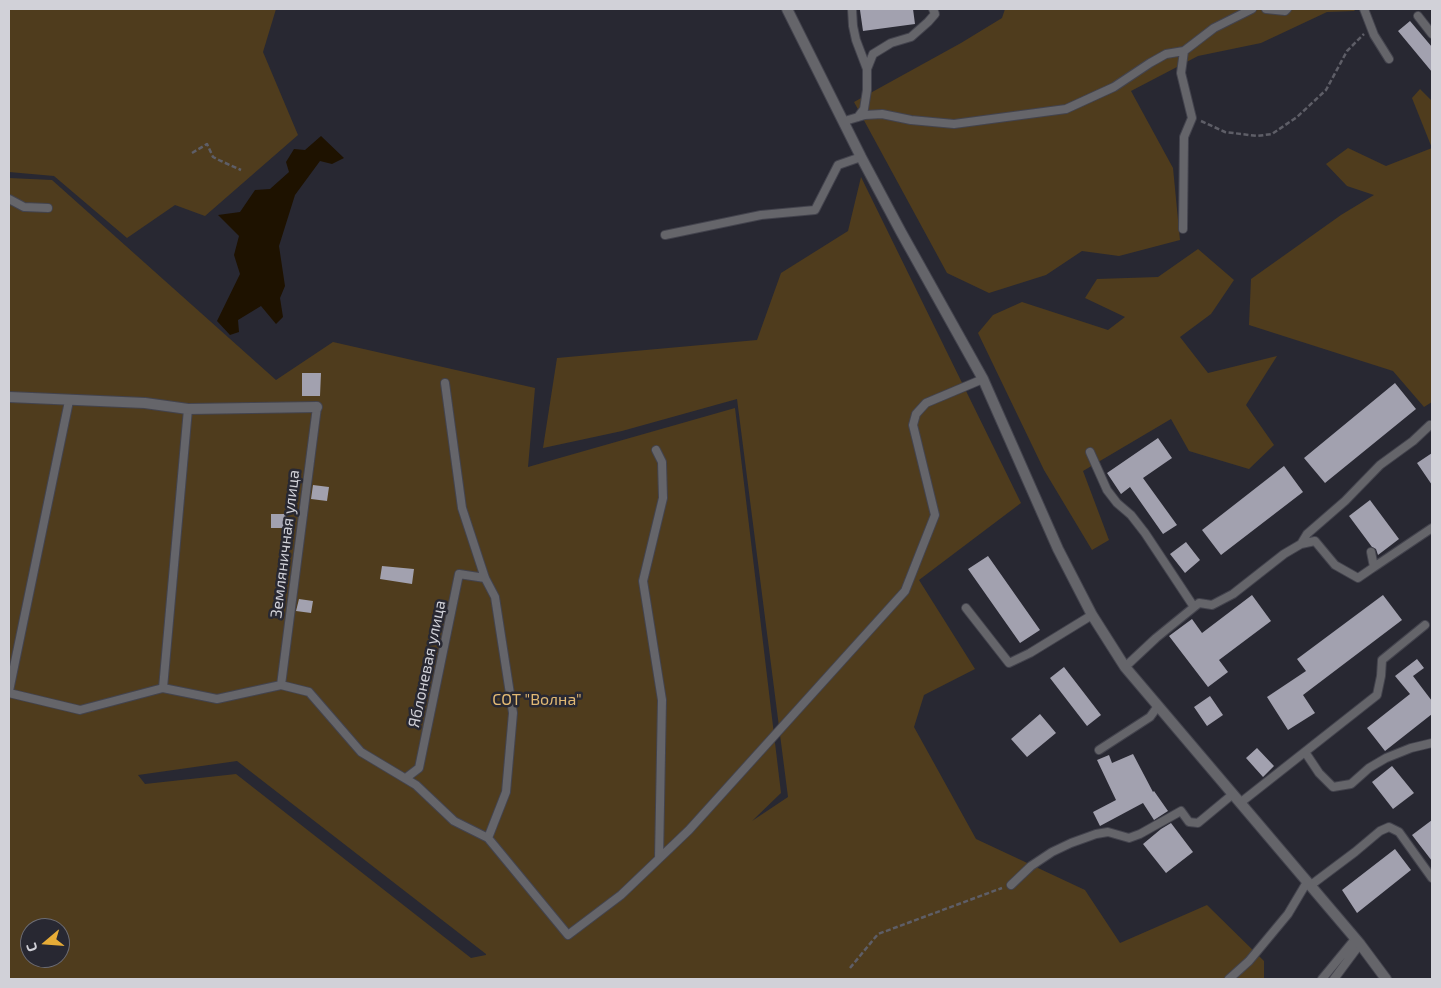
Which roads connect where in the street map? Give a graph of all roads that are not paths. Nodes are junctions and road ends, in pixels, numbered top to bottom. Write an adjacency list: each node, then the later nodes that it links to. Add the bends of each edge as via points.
1 (788, 9): 14 (street)
2 (852, 9): 12 (lane, via 856,40)
3 (934, 9): 12 (lane, via 935,14 911,37 891,43 873,54)
4 (1252, 9): 10 (lane, via 1214,28)
5 (1266, 9): 6 (lane)
6 (1287, 9)
7 (1364, 9): 11 (lane, via 1374,35)
8 (1418, 16): 9 (lane)
9 (1432, 34)
10 (1184, 51): 13 (lane, via 1166,54 1114,87 1066,110 954,124 882,114); 18 (lane, via 1181,73 1192,118 1184,137)
11 (1389, 59)
12 (867, 70): 13 (lane, via 864,110)
13 (858, 117): 14 (lane)
14 (844, 124): 15 (street)
15 (861, 157): 19 (lane, via 838,165 816,210 761,215); 20 (street)
16 (9, 199): 17 (lane, via 24,207)
17 (48, 208)
18 (1183, 229)
19 (665, 235)
20 (983, 379): 36 (street, via 1058,549); 49 (lane, via 926,403 916,414 913,425 935,515 905,591 690,830)
21 (445, 383): 33 (lane, via 462,508)
22 (9, 397): 23 (street)
23 (68, 400): 25 (street, via 145,403); 41 (lane)
24 (317, 407): 25 (street); 39 (lane, Земляничная улица)
25 (188, 409): 40 (lane)
26 (1430, 425): 30 (lane, via 1380,465 1306,534)
27 (656, 450): 49 (lane, via 662,462 664,498 644,581 662,700)
28 (1090, 452): 34 (lane, via 1106,490 1145,533)
29 (1432, 528): 32 (lane)
30 (1301, 544): 32 (lane, via 1315,541 1335,565 1358,578); 34 (lane, via 1233,594 1212,604 1199,603)
31 (1371, 552): 32 (lane)
32 (1374, 567)
33 (485, 578): 46 (lane, Яблоневая улица, via 459,574 419,768); 48 (lane, via 495,597 513,713 506,792)
34 (1194, 607): 38 (lane)
35 (966, 608): 36 (lane, via 1009,663)
36 (1092, 615): 38 (street)
37 (1425, 624): 45 (lane, via 1382,660 1377,695)
38 (1125, 667): 42 (street)
39 (281, 685): 40 (lane, via 217,700); 46 (lane, via 309,692 361,752)
40 (163, 688): 41 (lane, via 80,710)
41 (9, 692)
42 (1158, 706): 44 (lane, via 1150,717); 47 (street)
43 (1432, 742): 45 (lane, via 1386,758 1351,784 1333,787)
44 (1100, 750)
45 (1305, 752): 47 (lane)
46 (406, 778): 48 (lane, via 454,821)
47 (1236, 798): 51 (street); 52 (lane, via 1198,823 1189,822 1181,811 1129,838 1108,832 1071,843 1031,866)
48 (488, 838): 49 (lane, via 568,936)
49 (659, 858)
50 (1432, 878): 51 (lane, via 1398,832 1389,827)
51 (1309, 884): 53 (street); 54 (lane, via 1249,961)
52 (1011, 885)
53 (1358, 941): 55 (lane); 56 (lane); 57 (street)
54 (1229, 979)
55 (1322, 979)
56 (1334, 979)
57 (1386, 979)

